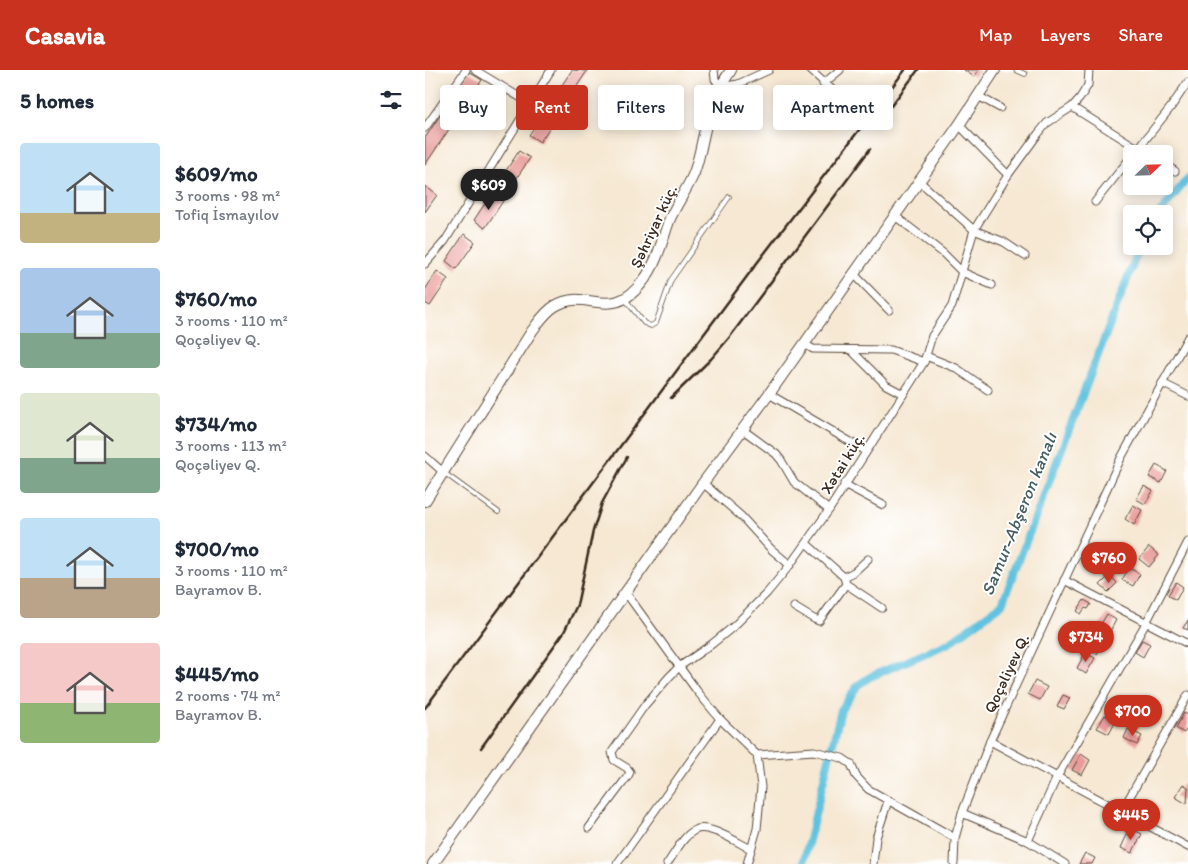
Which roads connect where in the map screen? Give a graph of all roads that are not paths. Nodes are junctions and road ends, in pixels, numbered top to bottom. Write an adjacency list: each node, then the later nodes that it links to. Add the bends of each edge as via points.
1 (467, 70): 24 (street)
2 (475, 70): 19 (street)
3 (551, 70): 15 (street)
4 (714, 70): 16 (street)
5 (731, 70): 17 (street, Şəhriyar küç.)
6 (769, 70): 18 (street)
7 (810, 70): 14 (street)
8 (841, 70): 14 (street)
9 (995, 70): 20 (street)
10 (1016, 70): 12 (lane)
11 (1089, 70): 21 (street, Xətai küç., via 1088,85)
12 (1025, 74)
13 (1188, 82): 28 (street)
14 (823, 84)
15 (542, 85)
16 (719, 85)
17 (721, 85)
18 (731, 85)
19 (516, 95)
20 (978, 96): 22 (street); 23 (street)
21 (1073, 107): 27 (street); 30 (street, Xətai küç., via 1047,123)
22 (1000, 108)
23 (959, 125): 30 (street); 31 (street)
24 (425, 128)
25 (516, 128): 37 (street, via 445,242)
26 (705, 130): 41 (street, Şəhriyar küç., via 693,174 670,219 652,269)
27 (1127, 145)
28 (1141, 145)
29 (1123, 167): 33 (street)
30 (1008, 175): 35 (street, Xətai küç.)
31 (919, 182): 34 (street); 35 (street)
32 (729, 197): 41 (lane, via 671,280 656,323 651,326 644,323)
33 (1095, 202)
34 (895, 216): 38 (street); 39 (street)
35 (974, 230): 36 (street, via 1005,242); 38 (street, Xətai küç.)
36 (1025, 256)
37 (425, 264)
38 (962, 272): 40 (street); 46 (street, Xətai küç., via 952,306 932,336)
39 (853, 273): 42 (street); 44 (street)
40 (992, 285)
41 (625, 298): 55 (street, via 608,304 570,300 547,313 531,332)
42 (889, 310)
43 (1188, 337): 47 (street, Qoçəliyev Q.)
44 (804, 344): 45 (street, via 813,348); 49 (street)
45 (851, 350): 46 (street, via 891,350); 50 (street, via 886,385)
46 (925, 359): 48 (street, via 956,368); 50 (street, Xətai küç.)
47 (1163, 382): 51 (street); 66 (street, Qoçəliyev Q., via 1121,458)
48 (987, 390)
49 (769, 394): 52 (street); 53 (street)
50 (903, 394): 53 (street, Xətai küç.)
51 (1188, 396)
52 (743, 430): 56 (street); 60 (street, via 776,454 794,482)
53 (866, 450): 57 (street, Xətai küç.)
54 (425, 456): 55 (street)
55 (443, 472): 58 (street); 61 (lane)
56 (703, 483): 65 (street); 68 (street)
57 (844, 484): 59 (street); 60 (street, Xətai küç.)
58 (425, 501)
59 (883, 505)
60 (829, 510): 63 (street, Xətai küç.)
61 (498, 512)
62 (1188, 542): 71 (street)
63 (806, 543): 65 (street, Xətai küç.); 67 (street)
64 (868, 559): 67 (street)
65 (790, 565): 73 (street, Xətai küç., via 733,626)
66 (1064, 580): 71 (street); 76 (street, Qoçəliyev Q.)
67 (845, 581): 69 (street, via 819,621); 70 (street)
68 (627, 593): 73 (street); 87 (street)
69 (794, 607)
70 (882, 608)
71 (1146, 623): 72 (street); 78 (street)
72 (1188, 644)
73 (679, 667): 75 (street); 82 (street, Xətai küç., via 645,705 612,752 614,760 630,772)
74 (1188, 695): 80 (street)
75 (720, 719): 77 (street); 88 (street)
76 (991, 741): 78 (street); 81 (street, Qoçəliyev Q.)
77 (757, 755): 79 (street, via 814,751 842,758 851,764 856,776 868,789); 86 (street, via 761,787 757,829)
78 (1057, 777): 80 (street); 84 (street)
79 (888, 801): 83 (street); 91 (street, via 876,838)
80 (1121, 812): 85 (street)
81 (962, 813): 83 (street, Qoçəliyev Q.); 84 (street)
82 (589, 828)
83 (955, 838): 92 (street, Qoçəliyev Q.)
84 (1028, 841): 93 (street)
85 (1188, 847)
86 (751, 849): 89 (street, via 708,828 696,829); 90 (street)
87 (433, 864)
88 (617, 864)
89 (667, 864)
90 (747, 864)
91 (873, 864)
92 (954, 864)
93 (1065, 864)

